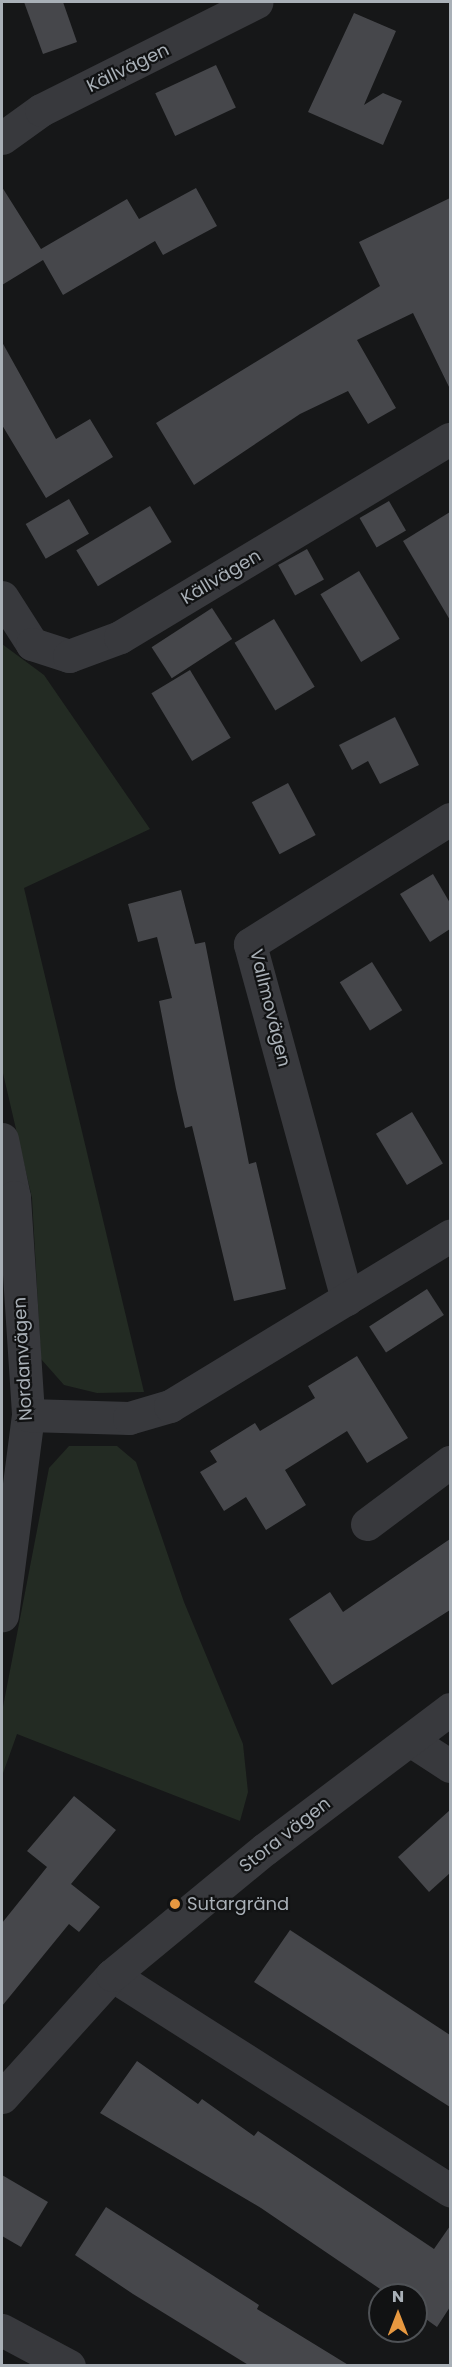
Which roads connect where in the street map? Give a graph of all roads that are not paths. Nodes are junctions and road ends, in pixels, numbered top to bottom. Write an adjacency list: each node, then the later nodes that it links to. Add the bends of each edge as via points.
1 (257, 2): 2 (street, Källvägen, via 41,110)
2 (2, 138)
3 (450, 439): 4 (street, Källvägen, via 120,637 69,656 32,644)
4 (2, 597)
5 (450, 819): 8 (street, Vallmovägen, via 250,944)
6 (2, 1139): 9 (street, Nordanvägen, via 14,1197)
7 (450, 1236): 8 (street)
8 (348, 1299): 9 (street, via 170,1406 129,1418)
9 (28, 1416): 12 (street, Nordanvägen)
10 (450, 1462): 11 (street)
11 (367, 1524)
12 (2, 1616)
13 (450, 1709): 14 (street, Stora vägen)
14 (410, 1740): 15 (street); 16 (street, Stora vägen)
15 (450, 1766)
16 (112, 1975): 17 (street, Stora vägen); 18 (street)
17 (2, 2097)
18 (450, 2190)
19 (2, 2330): 20 (street)
20 (69, 2366)

